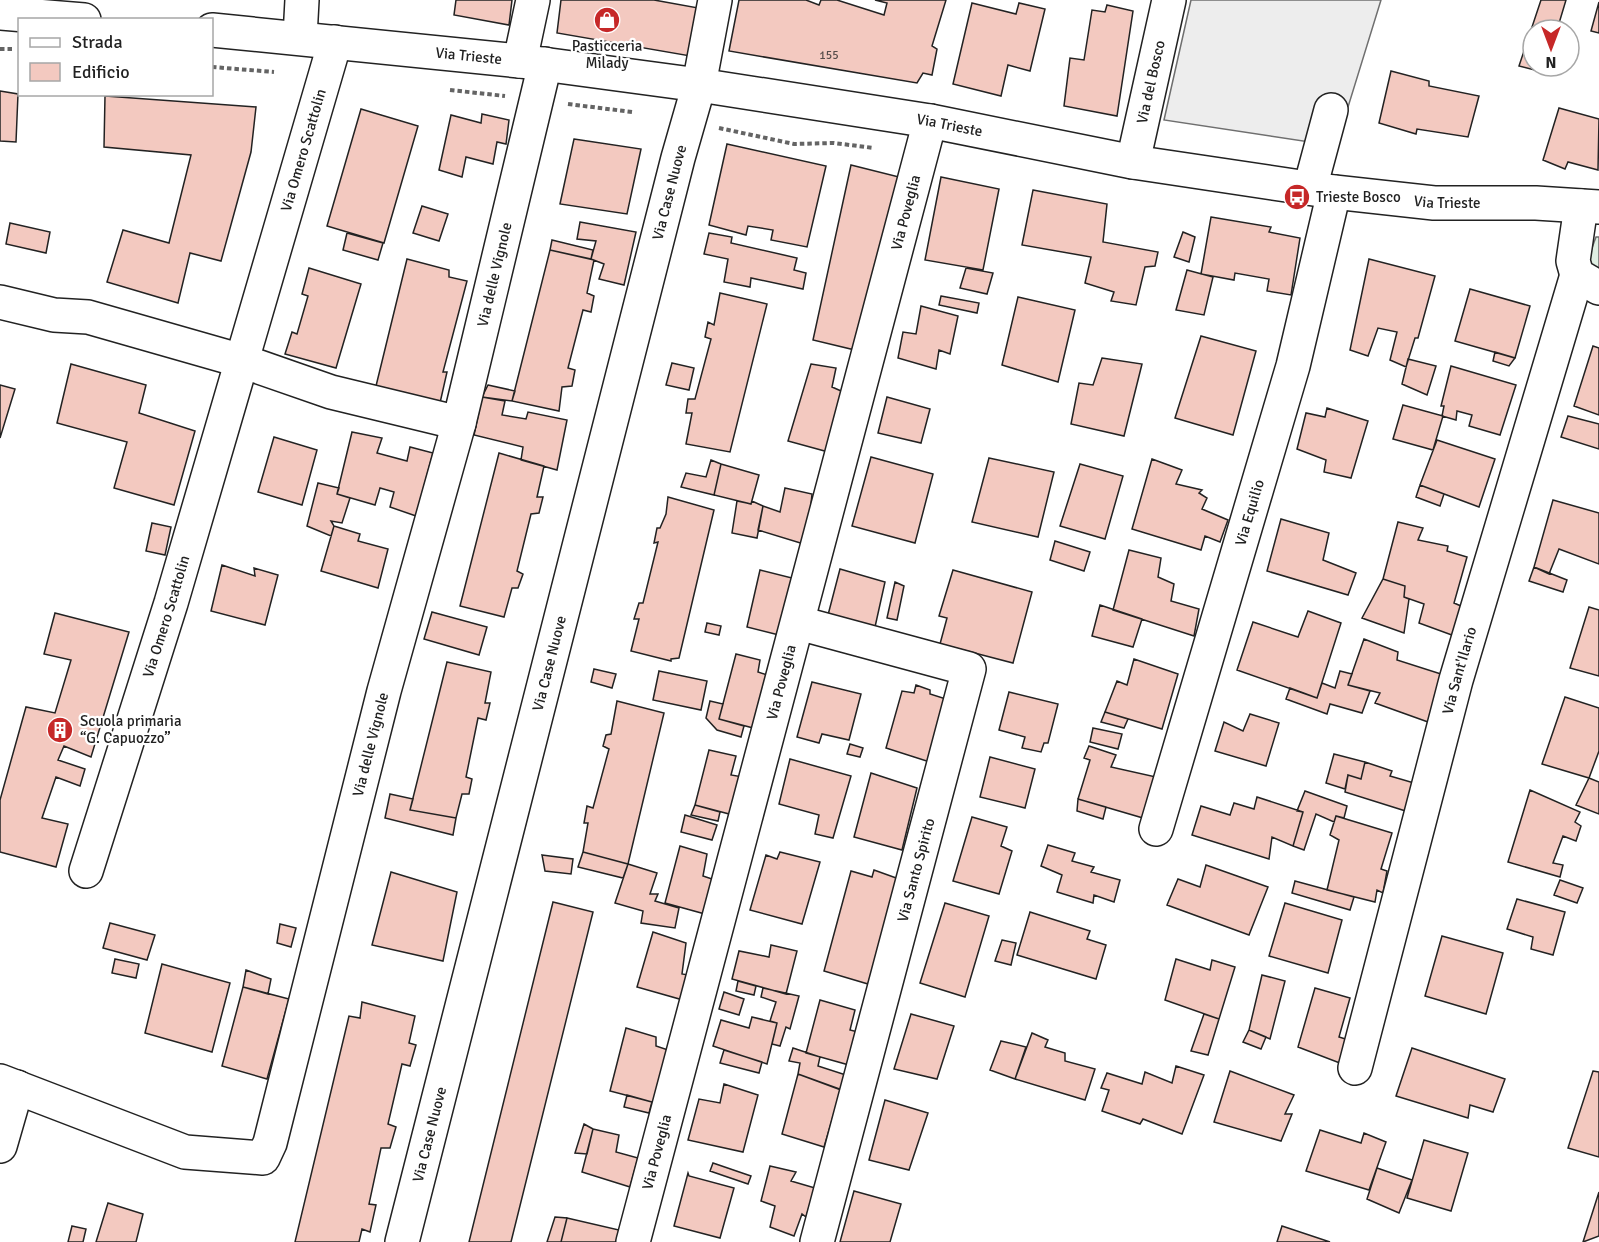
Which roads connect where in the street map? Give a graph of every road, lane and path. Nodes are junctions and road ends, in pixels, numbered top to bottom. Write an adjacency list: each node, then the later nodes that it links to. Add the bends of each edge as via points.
1 (302, 0): 8 (street)
2 (533, 0): 10 (street, Via delle Vignole)
3 (715, 0): 13 (street, Via Case Nuove)
4 (1169, 0): 20 (street, Via del Bosco)
5 (0, 13): 6 (street)
6 (60, 18)
7 (213, 30): 8 (street, Via Trieste)
8 (300, 37): 9 (street, Via Trieste)
9 (335, 42): 10 (street, Via Trieste); 25 (street, Via Omero Scattolin)
10 (533, 63): 13 (street, Via Trieste); 26 (street, Via delle Vignole)
11 (213, 67): 12 (path)
12 (281, 72)
13 (699, 85): 17 (street, Via Trieste); 33 (street, Via Case Nuove)
14 (561, 103): 16 (path)
15 (1331, 110): 21 (street, Via Equilio)
16 (641, 113)
17 (930, 121): 20 (street, Via Trieste); 27 (street, Via Poveglia)
18 (712, 130): 19 (path, via 722,127 794,144 834,143)
19 (881, 149)
20 (1133, 162): 21 (street, Via Trieste)
21 (1322, 190): 22 (street, Via Trieste, via 1434,203); 28 (street, Via Equilio, via 1293,366)
22 (1590, 207): 23 (street, via 1573,261)
23 (1588, 282): 30 (street, Via Sant'Ilario, via 1456,680)
24 (0, 302): 25 (street, via 54,315 88,317)
25 (242, 362): 26 (street, via 331,392); 29 (street, Via Omero Scattolin)
26 (459, 423): 31 (street, Via delle Vignole, via 384,691 270,1143 263,1158 185,1152)
27 (799, 623): 34 (street, Via Poveglia); 35 (street, Via Santo Spirito, via 969,669)
28 (1156, 830)
29 (86, 871)
30 (1355, 1068)
31 (8, 1084): 32 (street)
32 (0, 1146)
33 (402, 1242)
34 (633, 1242)
35 (817, 1242)

